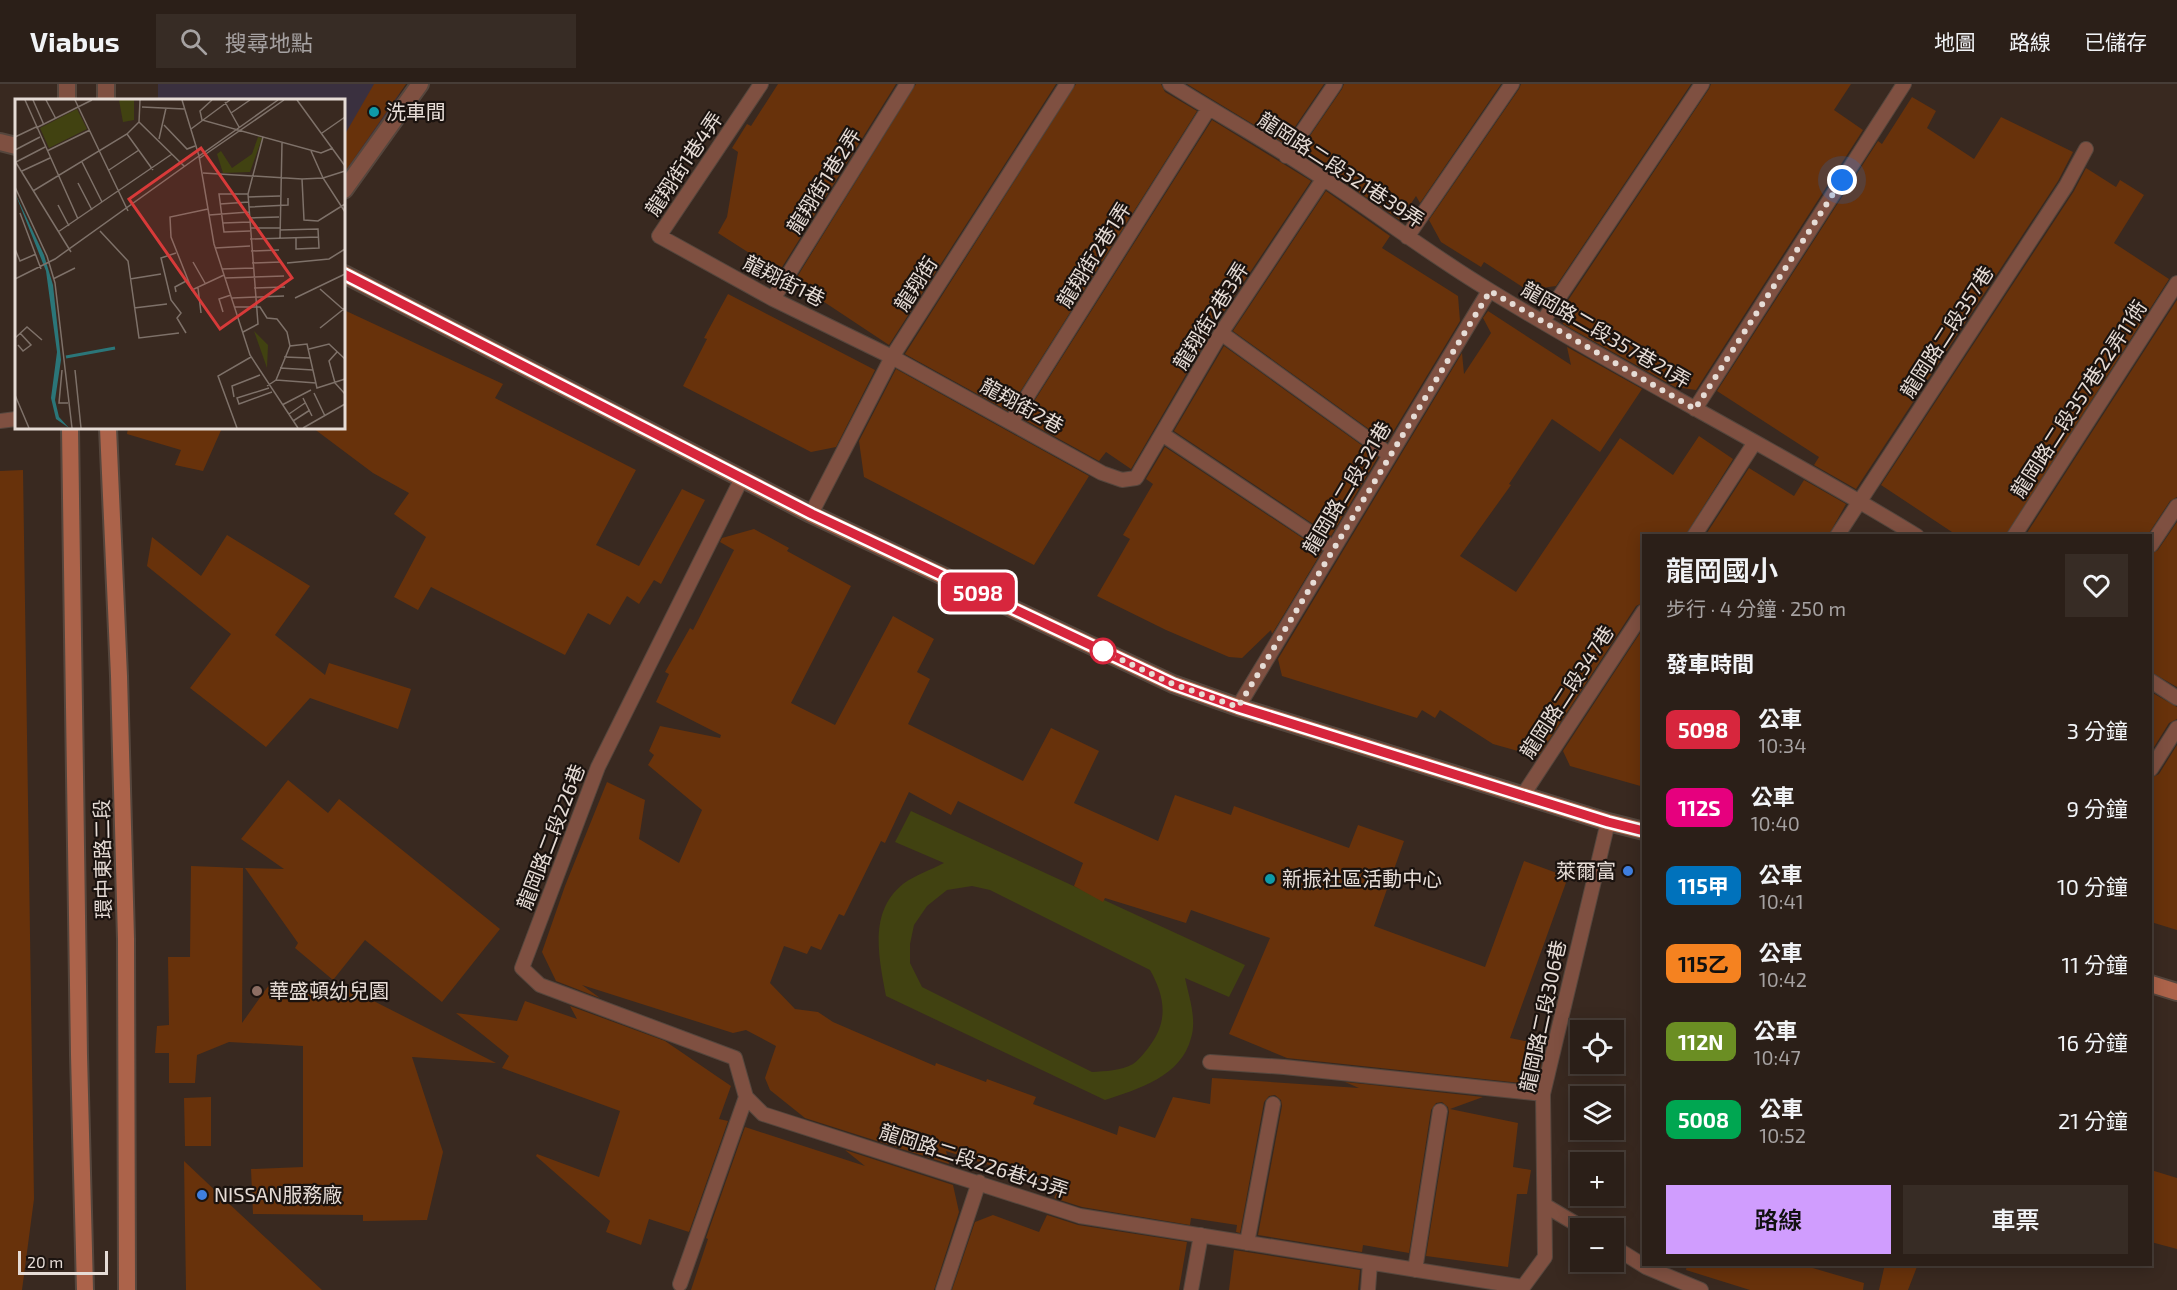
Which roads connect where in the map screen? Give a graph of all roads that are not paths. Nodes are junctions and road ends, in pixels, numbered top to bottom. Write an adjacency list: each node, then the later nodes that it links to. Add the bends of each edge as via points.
1 (67, 84): 11 (street)
2 (420, 84): 18 (street)
3 (761, 84): 19 (lane, 龍翔街1巷4弄)
4 (907, 84): 24 (lane, 龍翔街1巷2弄)
5 (1067, 84): 27 (lane, 龍翔街)
6 (1170, 84): 12 (lane, 龍岡路二段321巷39弄)
7 (1335, 84): 16 (lane)
8 (1512, 84): 20 (lane)
9 (1702, 84): 25 (lane)
10 (1904, 84): 28 (lane)
11 (68, 99)
12 (1209, 108): 16 (lane, 龍岡路二段321巷39弄); 31 (lane, 龍翔街2巷1弄)
13 (0, 142): 14 (street)
14 (15, 146)
15 (2086, 148): 39 (lane, 龍岡路二段357巷, via 2066,186)
16 (1286, 156): 17 (lane, 龍岡路二段321巷39弄)
17 (1324, 178): 20 (lane, 龍岡路二段321巷39弄); 26 (lane, 龍翔街2巷3弄)
18 (345, 189)
19 (659, 236): 24 (lane, 龍翔街1巷)
20 (1407, 237): 23 (lane, 龍岡路二段321巷39弄)
21 (345, 275): 37 (main road)
22 (2177, 283): 45 (lane, 龍岡路二段357巷22弄11衖)
23 (1490, 291): 25 (lane, 龍岡路二段357巷21弄); 36 (lane, 龍岡路二段321巷)
24 (773, 299): 27 (lane, 龍翔街1巷)
25 (1543, 321): 28 (lane, 龍岡路二段357巷21弄)
26 (1221, 333): 34 (lane, 龍翔街2巷3弄); 36 (lane)
27 (892, 357): 31 (lane, 龍翔街2巷); 41 (lane, 龍翔街)
28 (1695, 409): 35 (lane, 龍岡路二段357巷21弄)
29 (15, 419): 30 (lane)
30 (0, 421)
31 (1011, 422): 38 (lane, 龍翔街2巷, via 1102,473 1122,480)
32 (70, 429): 76 (main road, 環中東路二段)
33 (108, 429): 77 (main road, 環中東路二段, via 126,939)
34 (1162, 434): 38 (lane, 龍翔街2巷3弄); 47 (lane)
35 (1755, 442): 39 (lane, 龍岡路二段357巷21弄); 42 (lane)
36 (1390, 455): 47 (lane, 龍岡路二段321巷)
37 (742, 478): 41 (main road); 61 (lane, 龍岡路二段226巷, via 598,767 522,968 540,985 735,1058)
38 (1137, 478)
39 (1860, 500): 43 (lane, 龍岡路二段357巷); 44 (lane, 龍岡路二段357巷21弄)
40 (2177, 506): 46 (lane)
41 (812, 514): 51 (main road, via 1173,684)
42 (1695, 534)
43 (1838, 534)
44 (1914, 534)
45 (2015, 534)
46 (2152, 544)
47 (1333, 548): 51 (lane, 龍岡路二段321巷)
48 (1642, 614): 54 (lane, 龍岡路二段347巷)
49 (2152, 682): 50 (lane)
50 (2177, 698)
51 (1238, 707): 54 (main road)
52 (2177, 728): 53 (lane)
53 (2152, 767)
54 (1523, 795): 55 (main road)
55 (1608, 822): 56 (main road); 60 (lane, 龍岡路二段306巷)
56 (1642, 830)
57 (2152, 984): 58 (main road)
58 (2177, 992)
59 (1210, 1062): 60 (lane, via 1284,1066)
60 (1543, 1094): 65 (lane, 龍岡路二段306巷)
61 (746, 1096): 64 (lane, 龍岡路二段226巷43弄, via 763,1114); 74 (lane)
62 (1273, 1104): 68 (lane)
63 (1440, 1111): 73 (lane)
64 (979, 1182): 67 (lane, 龍岡路二段226巷43弄, via 1080,1216); 78 (lane)
65 (1546, 1206): 66 (lane); 75 (lane, 龍岡路二段306巷, via 1545,1257)
66 (1570, 1220)
67 (1201, 1235): 68 (lane, 龍岡路二段226巷43弄); 79 (lane)
68 (1247, 1243): 70 (lane, 龍岡路二段226巷43弄)
69 (1624, 1253): 71 (lane)
70 (1370, 1263): 73 (lane, 龍岡路二段226巷43弄); 80 (lane)
71 (1642, 1264)
72 (1644, 1266): 81 (lane)
73 (1415, 1270): 75 (lane, 龍岡路二段226巷43弄)
74 (680, 1284)
75 (1523, 1287)
76 (85, 1290)
77 (127, 1290)
78 (943, 1290)
79 (1191, 1290)
80 (1368, 1290)
81 (1701, 1290)

